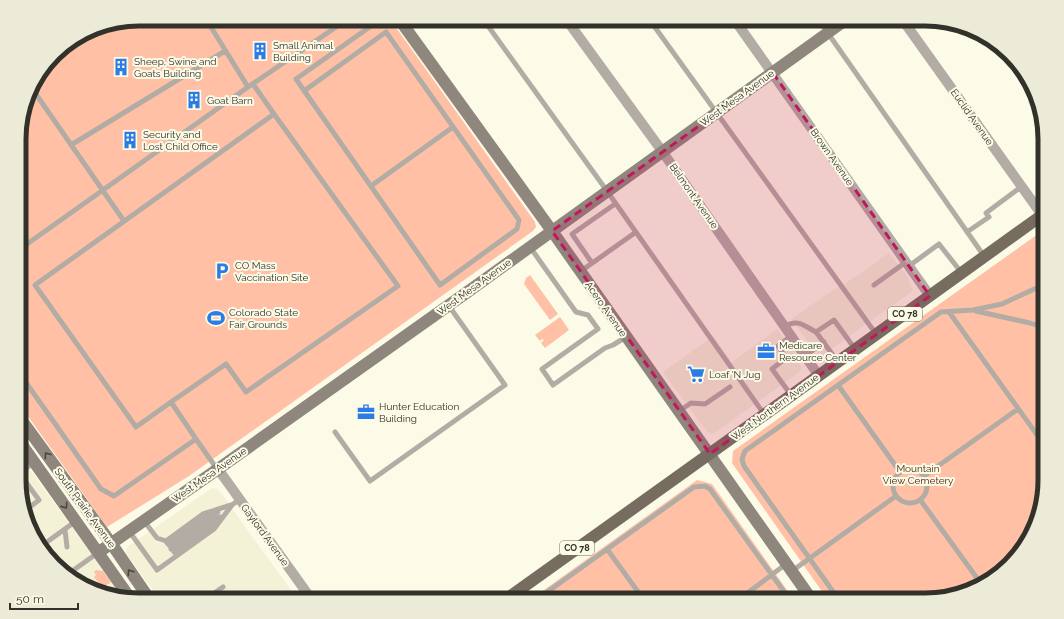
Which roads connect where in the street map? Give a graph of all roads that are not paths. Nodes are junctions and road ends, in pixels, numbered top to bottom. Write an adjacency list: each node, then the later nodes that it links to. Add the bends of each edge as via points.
1 (210, 26): 15 (lane)
2 (338, 26): 17 (lane)
3 (371, 26): 18 (lane, via 296,79)
4 (404, 26): 33 (street, Acero Avenue)
5 (488, 26): 28 (lane)
6 (571, 26): 24 (street, Belmont Avenue)
7 (654, 26): 20 (lane)
8 (739, 26): 16 (street, Brown Avenue)
9 (823, 26): 12 (lane)
10 (837, 26): 12 (street, West Mesa Avenue)
11 (907, 26): 26 (street, Euclid Avenue)
12 (828, 32): 16 (street, West Mesa Avenue); 35 (lane)
13 (85, 40): 14 (lane)
14 (72, 48)
15 (225, 51): 17 (lane); 23 (lane)
16 (773, 73): 20 (street, West Mesa Avenue); 40 (street, Brown Avenue)
17 (250, 86): 21 (lane); 27 (lane)
18 (304, 91): 22 (lane, via 386,32); 25 (lane)
19 (36, 94): 23 (lane)
20 (717, 112): 24 (street, West Mesa Avenue); 52 (lane)
21 (274, 114): 32 (lane); 64 (lane, via 398,286 246,392 226,364)
22 (453, 127): 25 (lane); 25 (lane, via 519,220 517,229 440,284)
23 (71, 145): 27 (lane)
24 (662, 151): 28 (street, West Mesa Avenue); 50 (street, Belmont Avenue)
25 (371, 186)
26 (1021, 187): 30 (street, Euclid Avenue); 35 (lane, via 986,213 989,217)
27 (102, 191): 32 (lane); 36 (lane)
28 (607, 191): 29 (lane); 33 (street, West Mesa Avenue)
29 (615, 204): 34 (lane); 39 (lane, via 572,234)
30 (1038, 208)
31 (1038, 218): 38 (main road, West Northern Avenue / CO 78)
32 (124, 221): 64 (lane, via 35,285 136,427)
33 (552, 231): 37 (street, West Mesa Avenue); 41 (street, Acero Avenue)
34 (636, 232): 39 (lane); 67 (lane)
35 (967, 232): 38 (lane)
36 (26, 245)
37 (530, 247): 46 (street, West Mesa Avenue); 54 (lane, via 576,312 588,315 598,330 542,369 553,385)
38 (984, 257): 42 (main road, West Northern Avenue / CO 78)
39 (592, 263): 41 (lane)
40 (907, 264): 42 (lane, via 939,244); 43 (lane); 45 (street, Brown Avenue)
41 (580, 271): 54 (street, Acero Avenue)
42 (962, 273): 45 (main road, West Northern Avenue / CO 78)
43 (874, 285)
44 (1038, 287): 47 (lane, via 1002,304)
45 (930, 296): 52 (main road, West Northern Avenue / CO 78)
46 (448, 306): 69 (lane, via 505,385 370,481); 76 (street, West Mesa Avenue)
47 (973, 310): 48 (lane); 49 (lane)
48 (949, 312): 61 (lane, via 941,312); 65 (lane)
49 (1038, 326)
50 (784, 327): 51 (lane, via 790,323 802,323); 53 (street, Belmont Avenue)
51 (816, 332): 55 (lane); 56 (lane, via 834,320)
52 (876, 335): 56 (main road, West Northern Avenue / CO 78)
53 (791, 336): 57 (street, Belmont Avenue); 63 (lane, via 778,346 786,358 772,369)
54 (626, 337): 66 (street, Acero Avenue)
55 (824, 342): 57 (lane); 58 (lane)
56 (856, 350): 58 (main road, West Northern Avenue / CO 78)
57 (805, 356): 59 (street, Belmont Avenue)
58 (838, 362): 59 (main road, West Northern Avenue / CO 78)
59 (819, 376): 63 (main road, West Northern Avenue / CO 78)
60 (26, 383): 71 (lane, via 101,489 114,496)
61 (838, 386): 77 (lane); 94 (lane, via 745,451 742,459 744,466)
62 (730, 387): 66 (lane, via 705,404 691,403)
63 (791, 396): 67 (main road, West Northern Avenue / CO 78)
64 (171, 402): 71 (lane)
65 (1018, 409): 70 (lane); 78 (lane)
66 (679, 411): 73 (street, Acero Avenue)
67 (764, 415): 73 (main road, West Northern Avenue / CO 78)
68 (26, 426): 89 (street, South Prairie Avenue, one-way to 68)
69 (335, 432)
70 (1038, 436)
71 (196, 439): 76 (lane)
72 (26, 451): 74 (street, South Prairie Avenue)
73 (710, 454): 95 (street, Acero Avenue); 104 (main road, West Northern Avenue / CO 78)
74 (34, 462): 75 (lane); 85 (street, South Prairie Avenue, one-way to 85)
75 (26, 468)
76 (218, 469): 82 (street, Gaylord Avenue); 84 (street, West Mesa Avenue)
77 (900, 472): 78 (lane, via 912,469); 80 (lane, via 893,482)
78 (924, 476): 81 (lane, via 928,488)
79 (26, 482): 83 (lane, via 39,500)
80 (896, 496): 81 (lane, via 905,503); 94 (lane)
81 (921, 501): 98 (lane)
82 (236, 502): 91 (lane); 91 (lane, via 214,529); 91 (lane, via 204,514); 103 (street, Gaylord Avenue)
83 (30, 507)
84 (143, 521): 87 (street, West Mesa Avenue); 91 (lane, via 157,538)
85 (76, 522): 86 (lane); 93 (street, South Prairie Avenue)
86 (65, 530): 88 (lane); 90 (lane)
87 (128, 531): 89 (street, West Mesa Avenue); 91 (lane, via 157,570)
88 (45, 543)
89 (111, 543): 93 (street, West Mesa Avenue); 101 (street, South Prairie Avenue, one-way to 89)
90 (67, 547)
91 (171, 549)
92 (607, 549): 97 (lane, via 694,487 705,486); 105 (lane); 106 (lane)
93 (98, 552): 96 (lane); 100 (street, South Prairie Avenue)
94 (809, 558): 95 (lane); 110 (lane)
95 (790, 567): 97 (lane); 109 (street, Acero Avenue)
96 (72, 571)
97 (772, 575): 107 (lane); 108 (lane)
98 (978, 579)
99 (222, 587): 102 (lane)
100 (126, 592)
101 (145, 593)
102 (214, 593)
103 (307, 593)
104 (515, 593)
105 (546, 593)
106 (639, 593)
107 (748, 593)
108 (785, 593)
109 (807, 593)
110 (834, 593)

